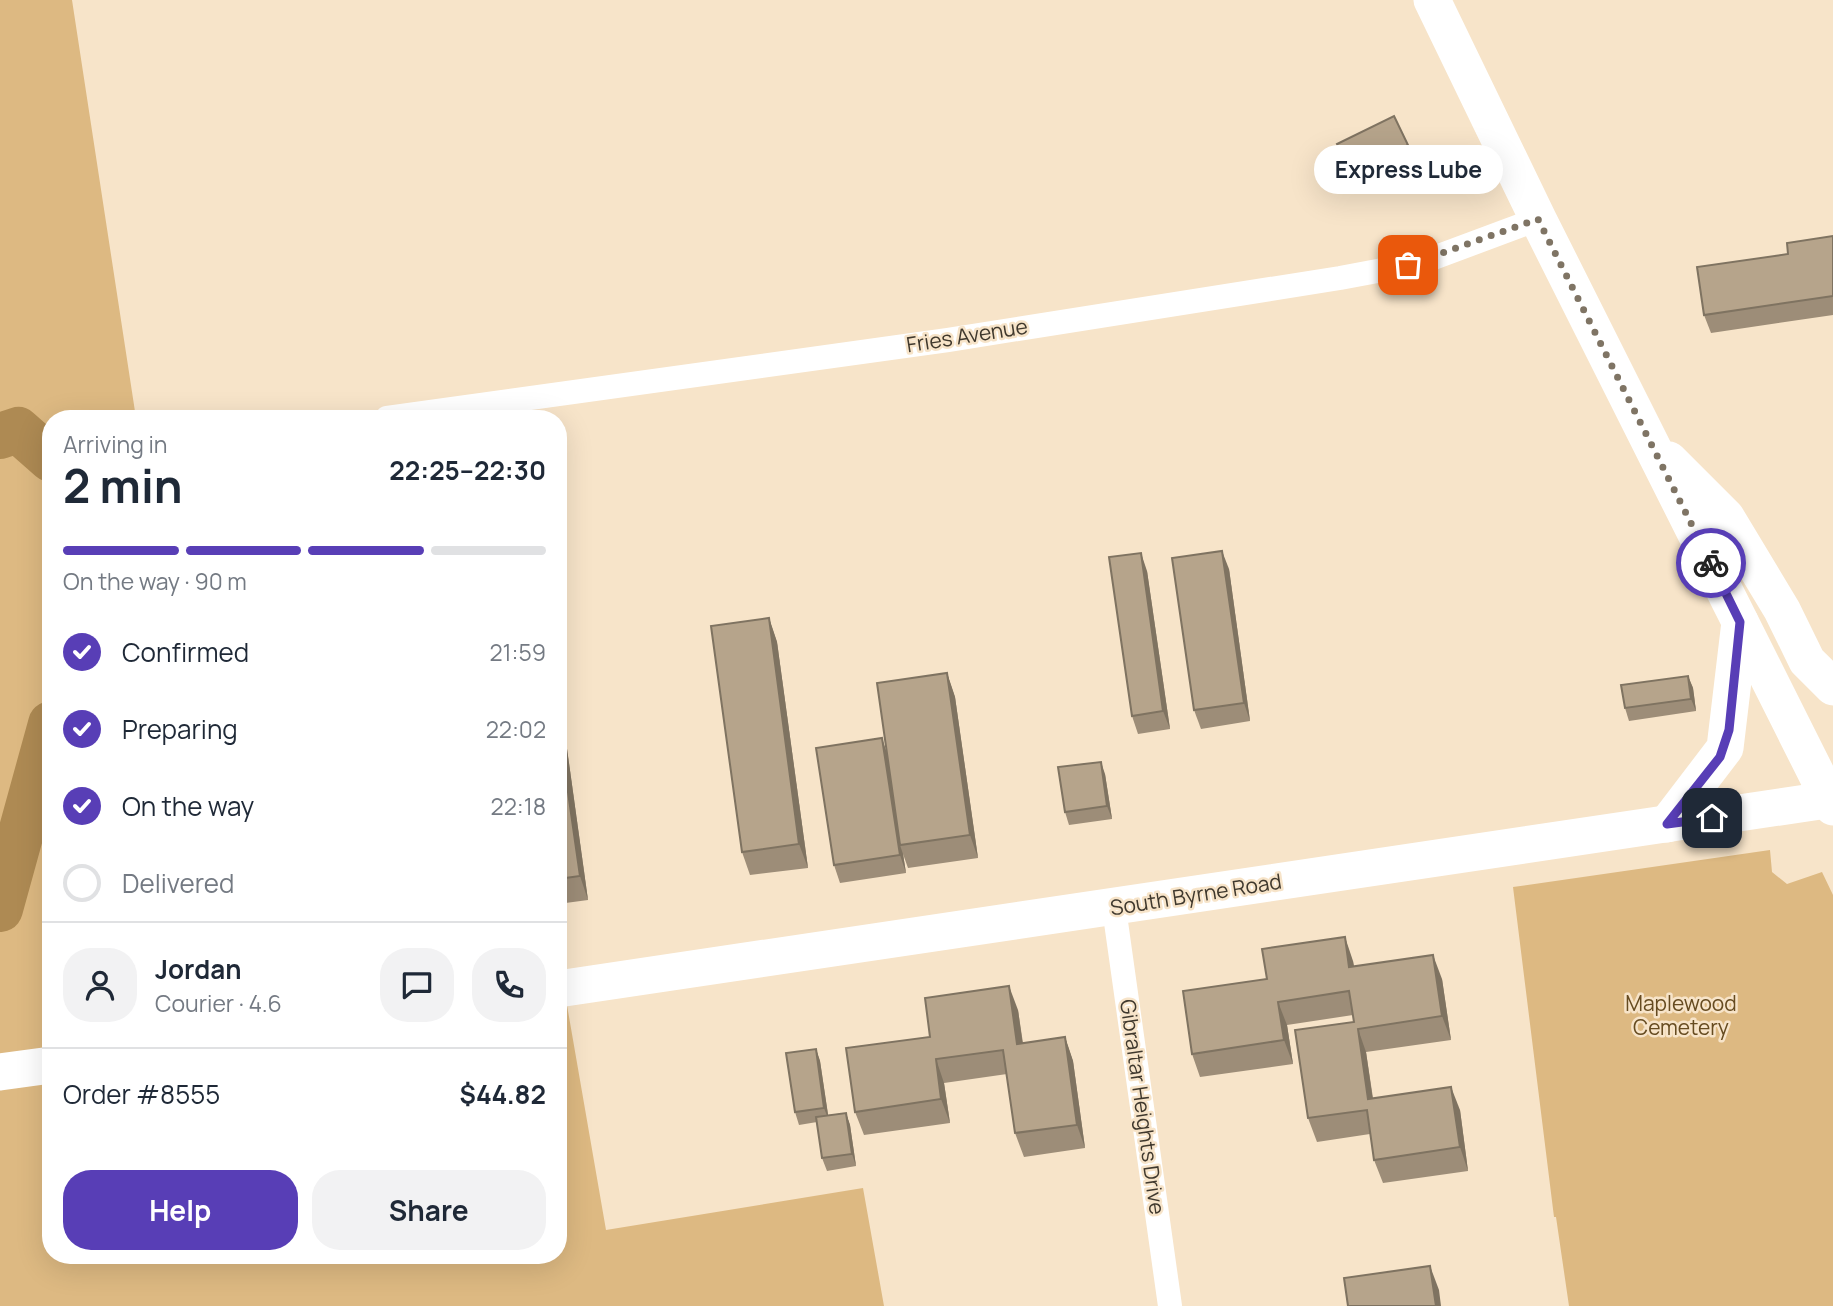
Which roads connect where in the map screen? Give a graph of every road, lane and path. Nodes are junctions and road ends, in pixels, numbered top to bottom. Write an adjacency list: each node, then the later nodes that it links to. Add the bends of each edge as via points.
1 (1432, 0): 2 (main road)
2 (1538, 219): 3 (street, Fries Avenue, via 1420,263 1340,278 948,340); 4 (main road)
3 (445, 410)
4 (1647, 438): 5 (main road); 6 (main road, via 1726,517 1807,661)
5 (1740, 622): 7 (main road); 8 (main road, via 1724,748)
6 (1833, 687)
7 (1832, 802): 8 (main road, South Byrne Road)
8 (1667, 824): 9 (main road, South Byrne Road)
9 (1114, 908): 10 (main road, South Byrne Road); 13 (street, Gibraltar Heights Drive)
10 (567, 988)
11 (42, 1066): 12 (main road)
12 (0, 1072)
13 (1170, 1306)

